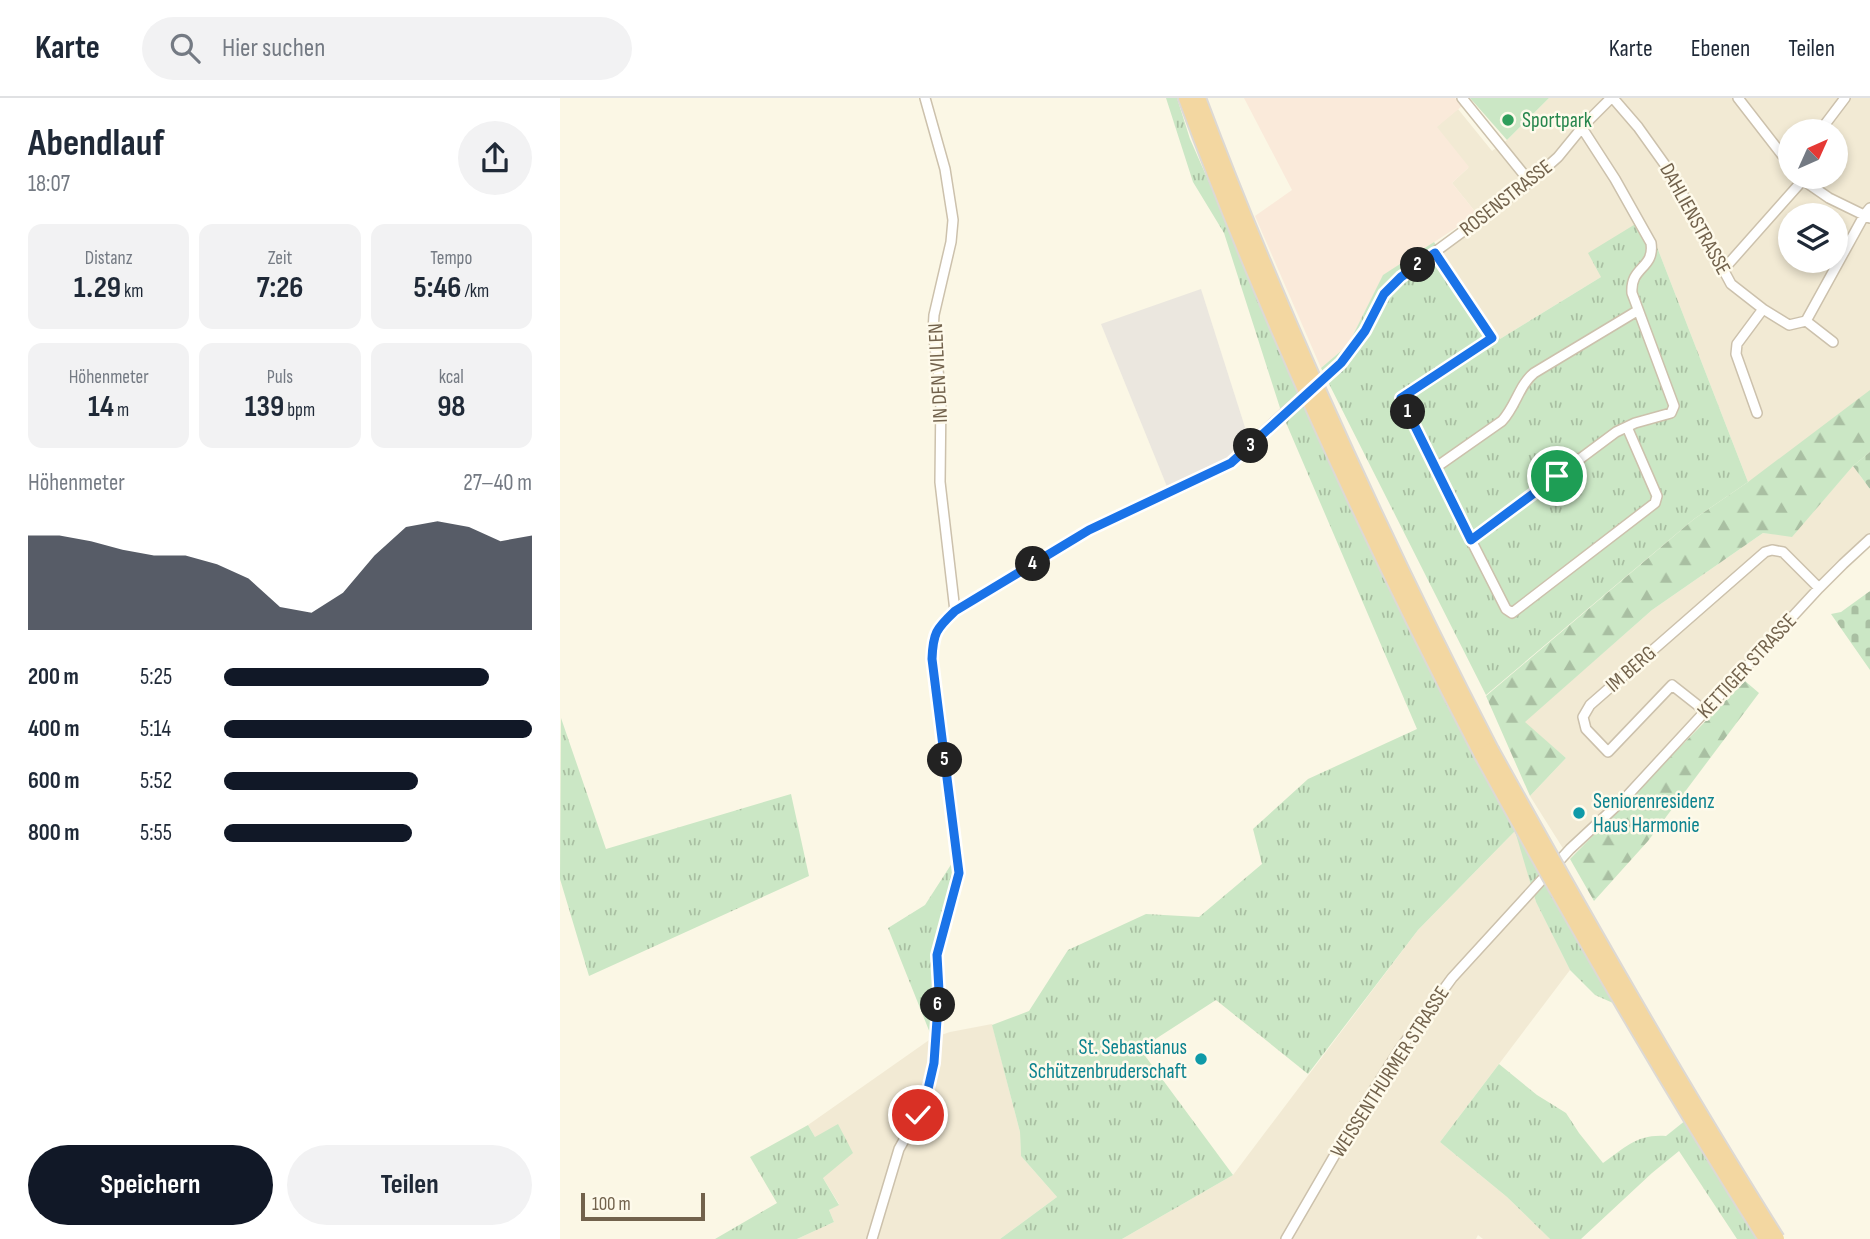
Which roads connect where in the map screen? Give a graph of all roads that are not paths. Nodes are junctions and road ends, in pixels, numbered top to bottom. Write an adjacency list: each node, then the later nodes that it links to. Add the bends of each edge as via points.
1 (925, 98): 27 (street, IN DEN VILLEN, via 945,169 953,220 933,331 942,394 940,482)
2 (1186, 98): 29 (highway, via 1276,322 1354,497 1401,596)
3 (1198, 98): 29 (highway, via 1365,495)
4 (1462, 98): 11 (street)
5 (1612, 98): 9 (street, ROSENSTRASSE); 16 (street, DAHLIENSTRASSE, via 1673,176)
6 (1738, 98): 10 (street)
7 (1845, 98): 8 (street)
8 (1829, 119)
9 (1582, 128): 11 (street, ROSENSTRASSE); 18 (street, via 1651,243 1649,260 1631,282)
10 (1778, 149)
11 (1530, 182): 15 (street, ROSENSTRASSE)
12 (1792, 189): 16 (street)
13 (1816, 189): 14 (street)
14 (1868, 213): 19 (street)
15 (1435, 253): 23 (street, via 1492,338 1401,398); 27 (street, ROSENSTRASSE, bridge, via 1384,294 1341,363 1231,463 1089,530)
16 (1723, 270): 17 (street, DAHLIENSTRASSE, via 1731,284)
17 (1763, 309): 19 (street, DAHLIENSTRASSE, via 1789,325); 21 (street, via 1737,344 1736,354)
18 (1637, 311): 22 (street, via 1674,406 1671,413); 23 (street, via 1526,379 1502,421)
19 (1806, 321): 20 (street)
20 (1833, 342)
21 (1757, 413)
22 (1627, 427): 24 (street); 24 (street, via 1657,496 1655,503 1512,613)
23 (1435, 468): 24 (street)
24 (1471, 540)
25 (1870, 540): 26 (street, KETTIGER STRASSE)
26 (1819, 588): 28 (street, KETTIGER STRASSE); 28 (street, IM BERG, via 1783,552 1765,552 1590,705 1583,717 1586,729 1608,751 1672,685)
27 (955, 611): 31 (street, ROSENSTRASSE, via 933,638 932,659 959,873 937,955 934,1063 918,1115 899,1149)
28 (1705, 711): 30 (street, KETTIGER STRASSE)
29 (1487, 752): 33 (highway, bridge, via 1564,904); 34 (highway, bridge)
30 (1627, 796): 32 (street, WEISSENTHURMER STRASSE, via 1570,849 1452,978 1358,1115)
31 (872, 1239)
32 (1286, 1239)
33 (1766, 1239)
34 (1777, 1239)

